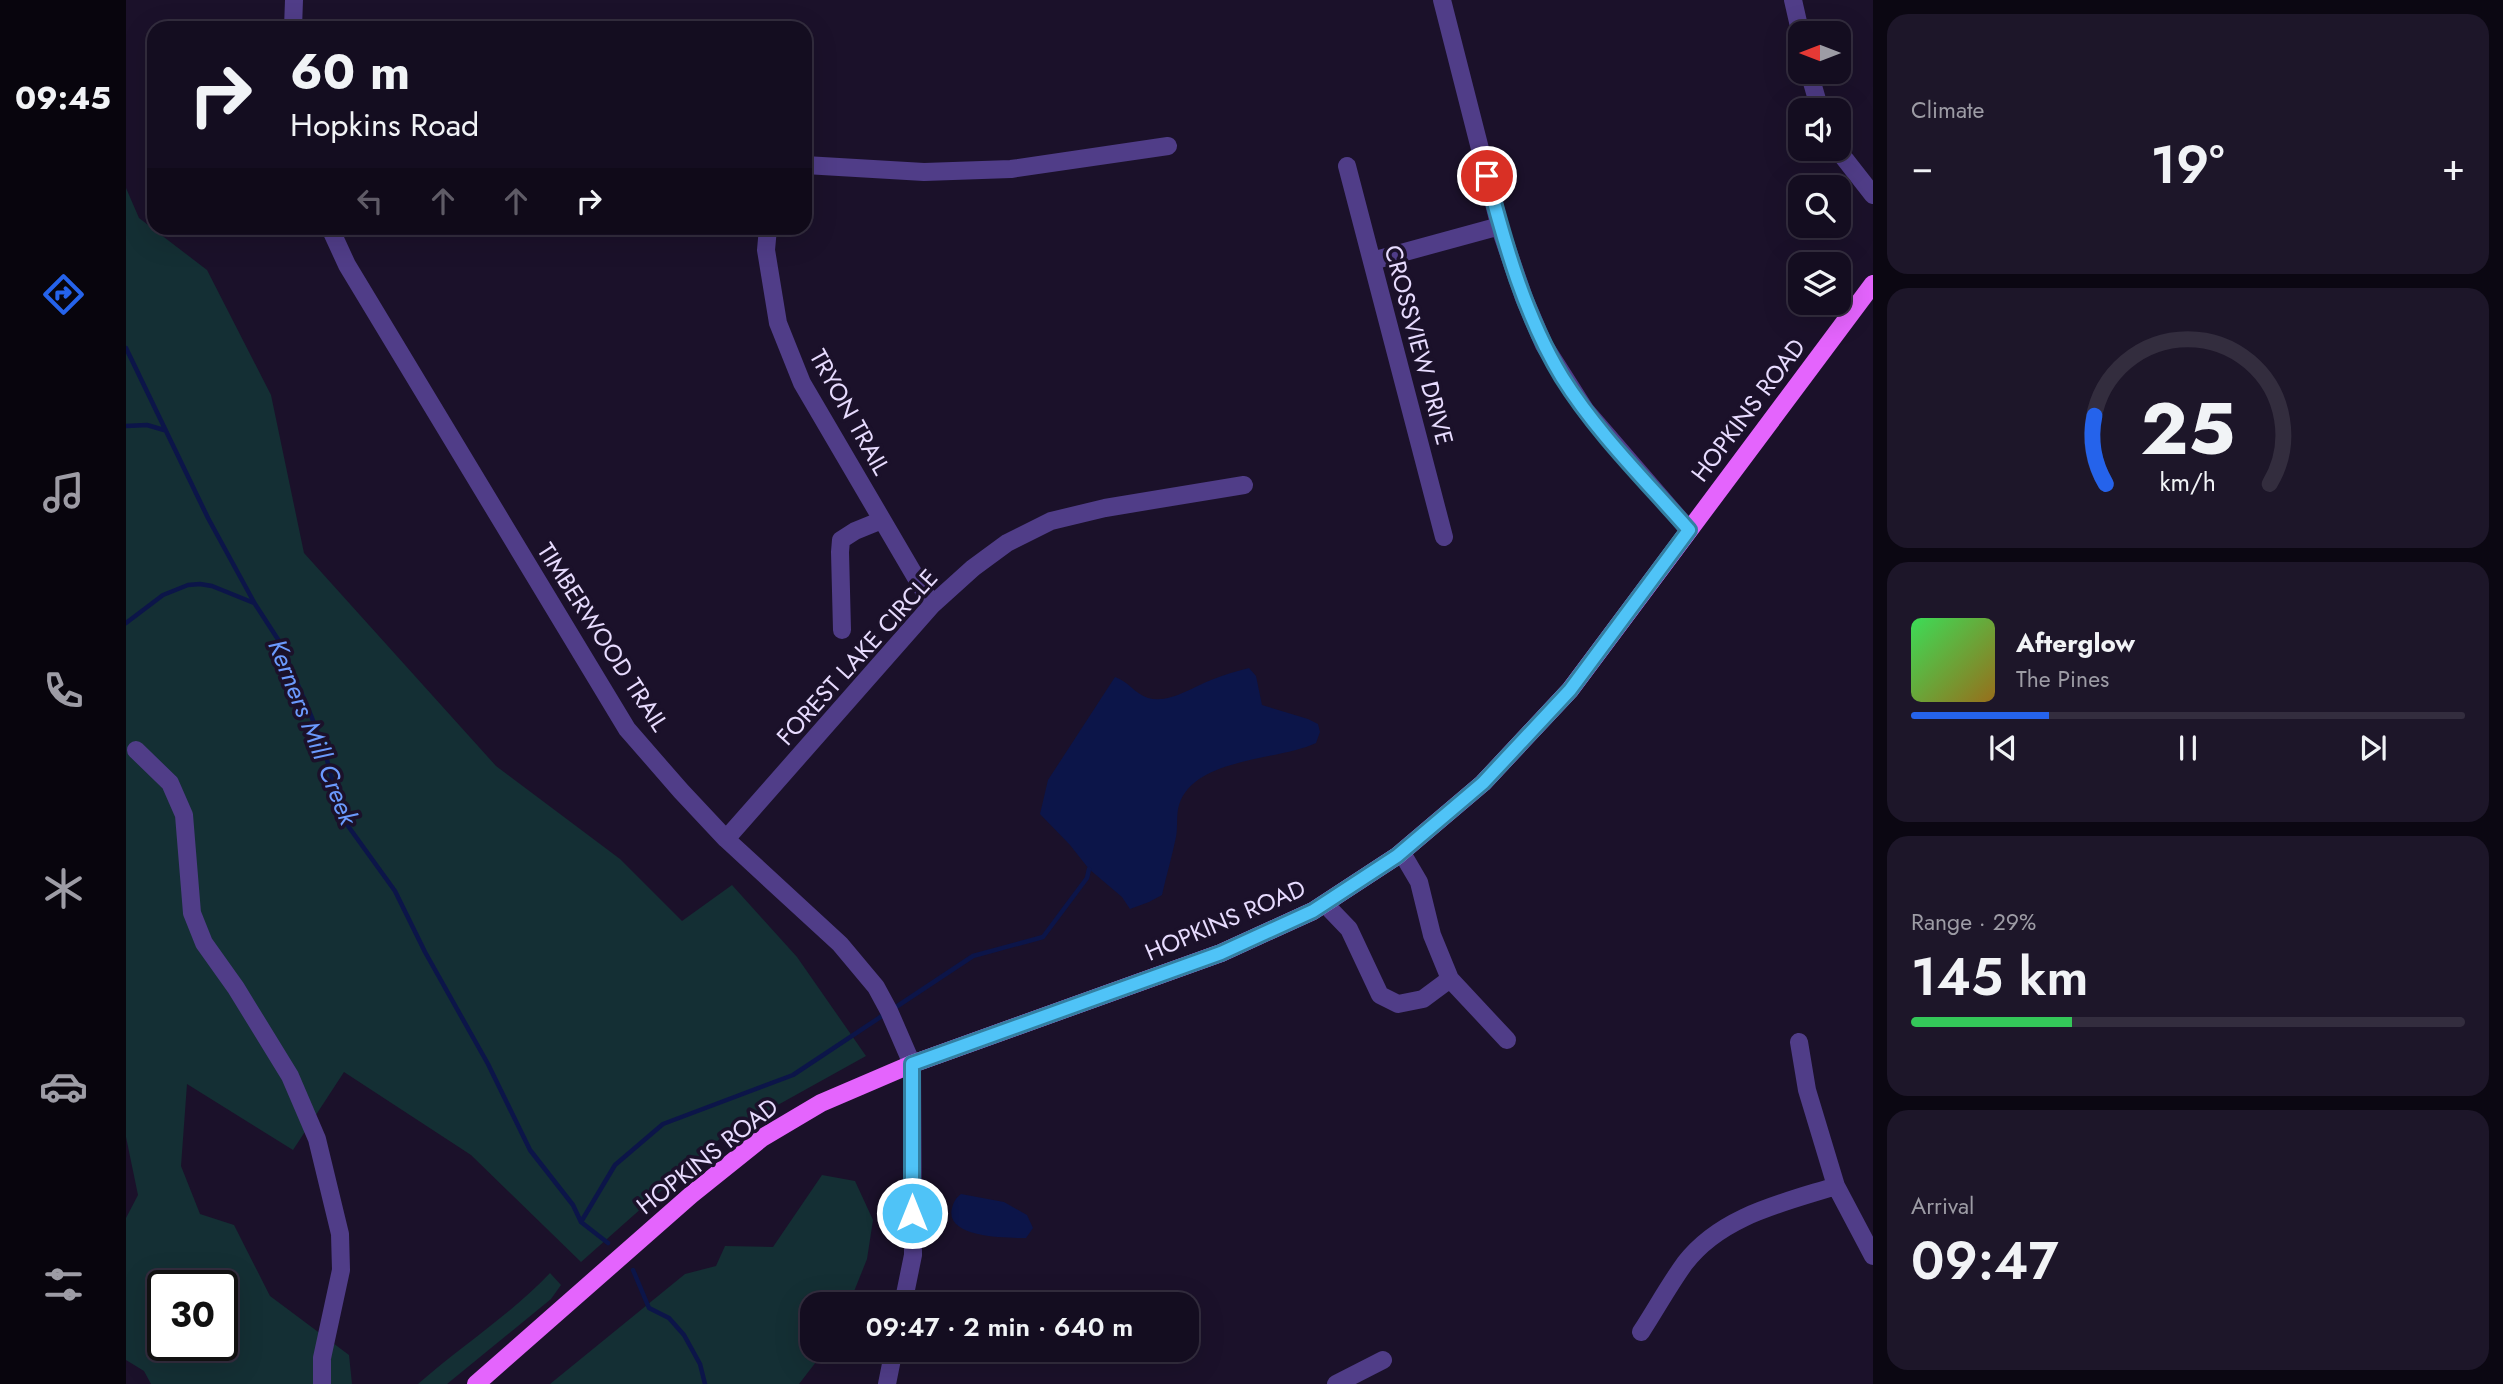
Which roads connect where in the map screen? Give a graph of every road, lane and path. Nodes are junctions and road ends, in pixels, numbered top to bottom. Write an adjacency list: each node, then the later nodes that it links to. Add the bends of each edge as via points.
1 (293, 0): 4 (street)
2 (1442, 0): 11 (street)
3 (1793, 0): 5 (street)
4 (293, 21)
5 (1798, 21)
6 (1168, 146): 8 (street, via 1011,169 924,172)
7 (1846, 161): 10 (street)
8 (812, 165)
9 (1347, 166): 14 (street, CROSSVIEW DRIVE)
10 (1873, 195)
11 (1500, 226): 14 (street); 18 (street, via 1524,298 1563,377 1586,411)
12 (333, 235): 23 (street, TIMBERWOOD TRAIL, via 627,729)
13 (767, 235): 17 (street, TRYON TRAIL, via 778,323 802,383)
14 (1372, 261): 19 (street, CROSSVIEW DRIVE)
15 (1873, 284): 18 (main road, HOPKINS ROAD)
16 (1244, 485): 20 (street, FOREST LAKE CIRCLE, via 1104,508 1051,522 1007,543)
17 (882, 520): 20 (street, TRYON TRAIL); 21 (street, via 841,540)
18 (1689, 530): 24 (main road, HOPKINS ROAD, via 1570,690 1483,783)
19 (1444, 537)
20 (932, 605): 23 (street, FOREST LAKE CIRCLE)
21 (842, 630)
22 (136, 750): 36 (street, via 170,783 184,815 192,914 204,943 287,1071 317,1139 340,1234 341,1270 322,1358)
23 (726, 838): 29 (street, TIMBERWOOD TRAIL, via 840,944 876,987)
24 (1402, 853): 25 (main road, HOPKINS ROAD); 26 (street, via 1419,882 1432,935)
25 (1325, 904): 26 (street, via 1349,929 1380,995 1398,1003 1423,999); 29 (main road, HOPKINS ROAD, via 1221,953)
26 (1450, 979): 27 (street)
27 (1507, 1041)
28 (1799, 1042): 30 (street, via 1807,1090)
29 (912, 1064): 32 (street, via 913,1255); 37 (main road, HOPKINS ROAD, via 821,1103 762,1138)
30 (1836, 1186): 31 (street); 33 (street, via 1747,1214 1709,1239 1686,1262)
31 (1873, 1256)
32 (905, 1292)
33 (1641, 1332)
34 (1383, 1360): 39 (street)
35 (891, 1362): 38 (street)
36 (322, 1384)
37 (476, 1384)
38 (887, 1384)
39 (1336, 1384)

